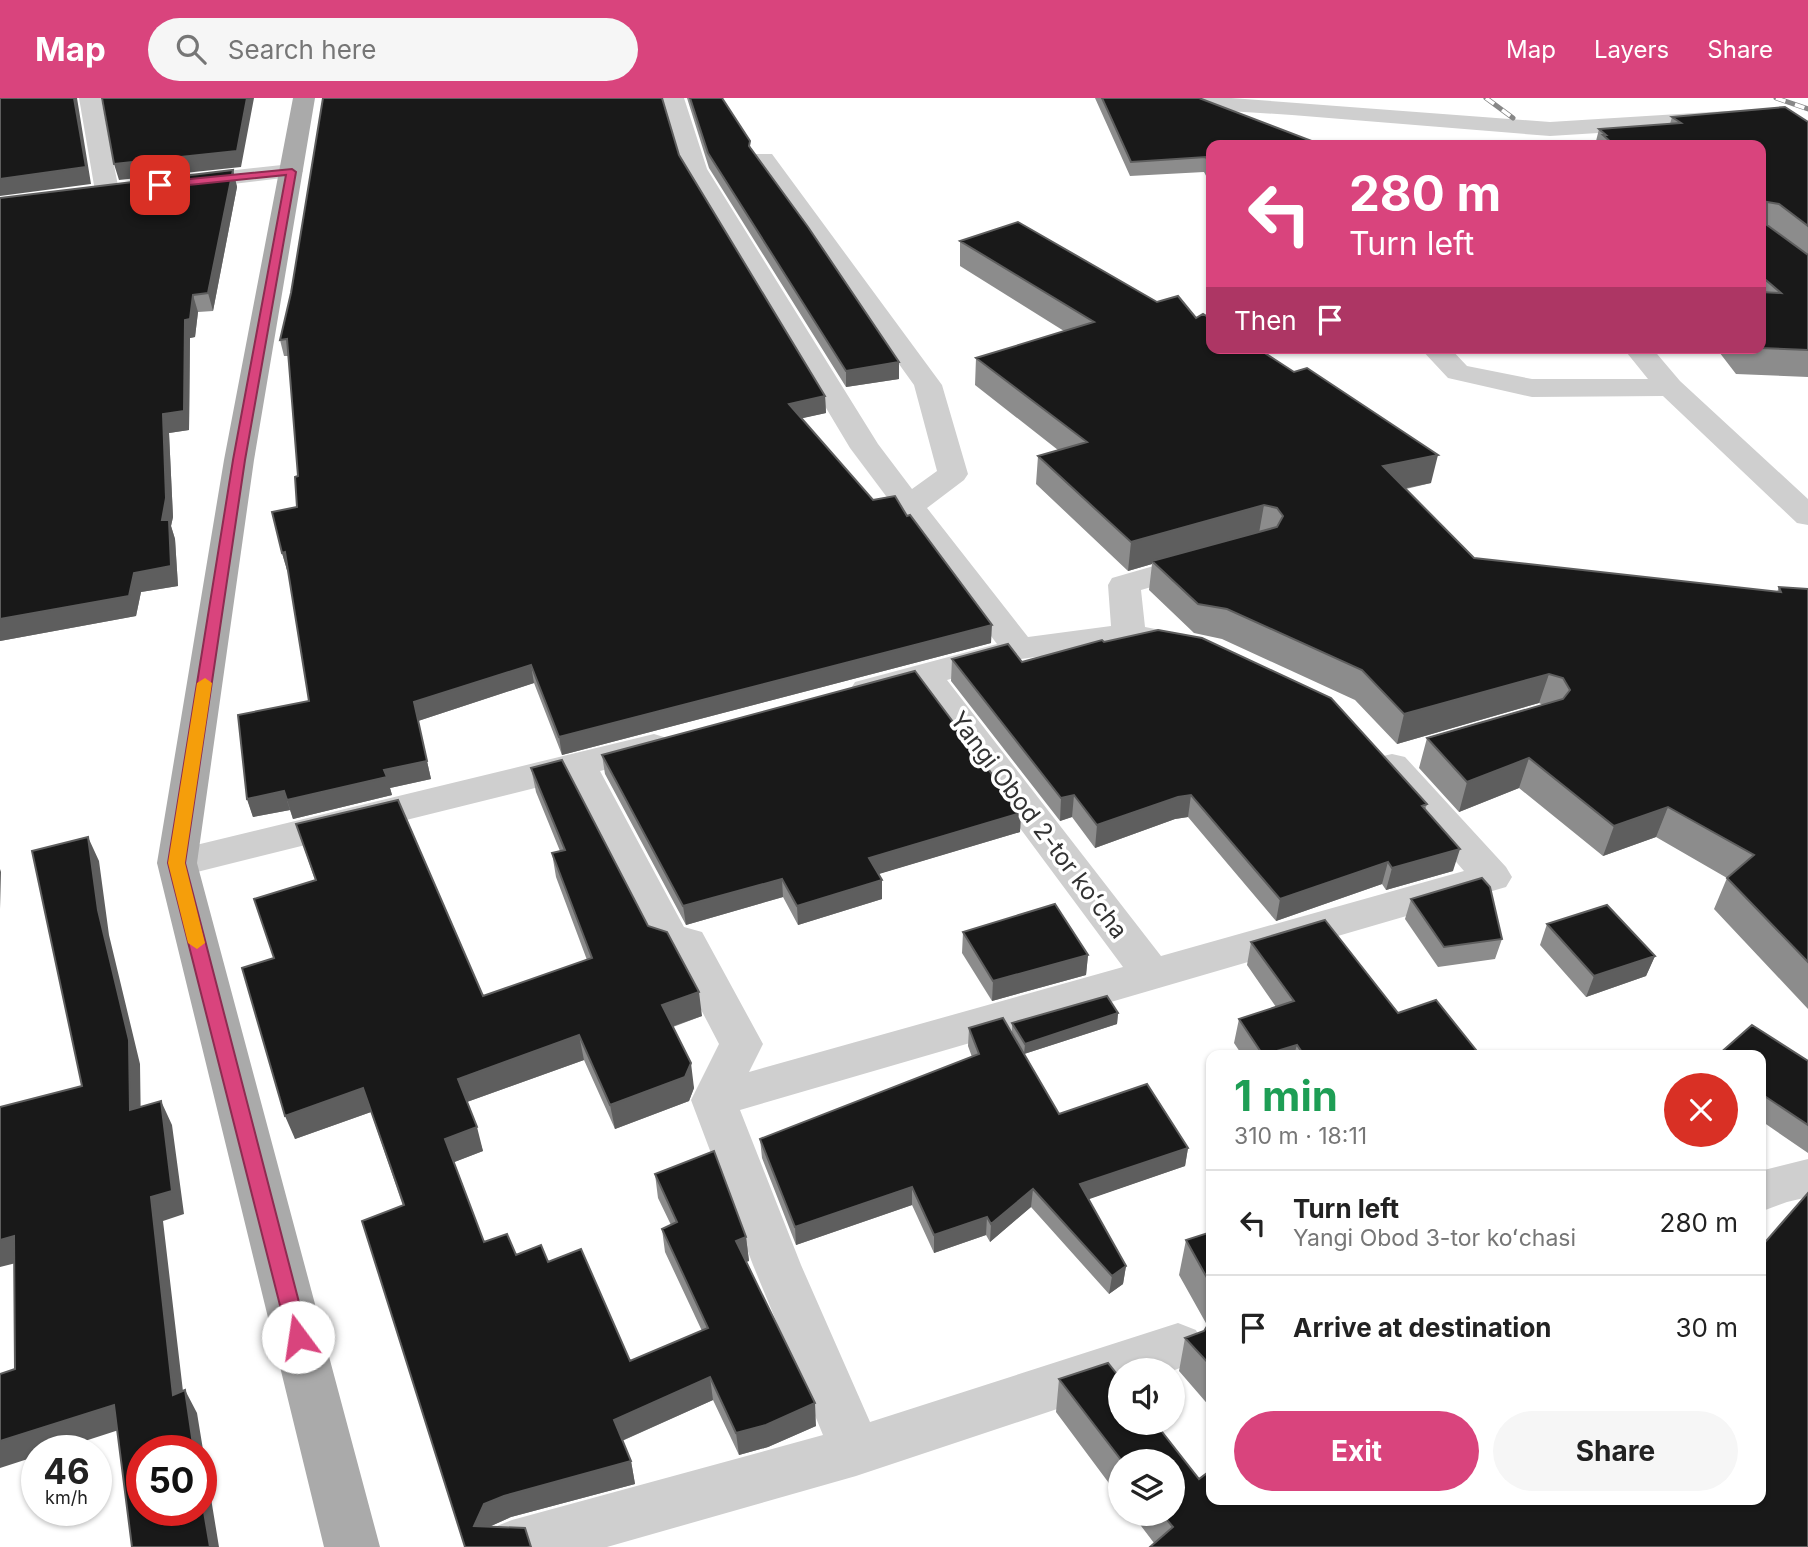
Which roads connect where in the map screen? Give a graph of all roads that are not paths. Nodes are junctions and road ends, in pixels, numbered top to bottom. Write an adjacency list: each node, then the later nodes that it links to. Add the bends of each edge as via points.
1 (90, 98): 16 (street)
2 (303, 98): 13 (main road)
3 (673, 98): 21 (street, via 695,169 865,448)
4 (1117, 98): 5 (street)
5 (1292, 108): 6 (street); 9 (street)
6 (1442, 118): 7 (street, via 1550,129); 10 (street)
7 (1626, 127): 8 (street, via 1759,116); 11 (street)
8 (1808, 131)
9 (1303, 133)
10 (1461, 140)
11 (1643, 140)
12 (764, 159): 21 (street, via 928,385 953,474)
13 (292, 172): 14 (street); 32 (main road, via 239,460)
14 (160, 185)
15 (133, 188): 16 (street)
16 (107, 191): 17 (street)
17 (80, 194)
18 (1440, 354): 20 (street, via 1458,372 1532,388)
19 (1642, 354): 20 (street)
20 (1670, 387): 22 (street)
21 (909, 506): 25 (street)
22 (1808, 516)
23 (1223, 556): 24 (street, via 1124,585)
24 (1129, 634): 25 (street); 26 (street)
25 (1019, 649): 27 (street)
26 (1221, 653)
27 (925, 675): 28 (street); 33 (street, Yangi Obod 2-tor koʻcha)
28 (832, 699)
29 (685, 738): 31 (street)
30 (1426, 751): 33 (street, via 1376,749 1492,877)
31 (579, 766): 32 (street); 34 (street, via 669,938 687,943 741,1044)
32 (177, 863): 39 (main road)
33 (1152, 975): 34 (street)
34 (713, 1100): 38 (street)
35 (1808, 1178): 36 (street)
36 (1766, 1190)
37 (1178, 1346): 38 (street)
38 (856, 1451): 40 (street)
39 (352, 1547)
40 (512, 1547)

